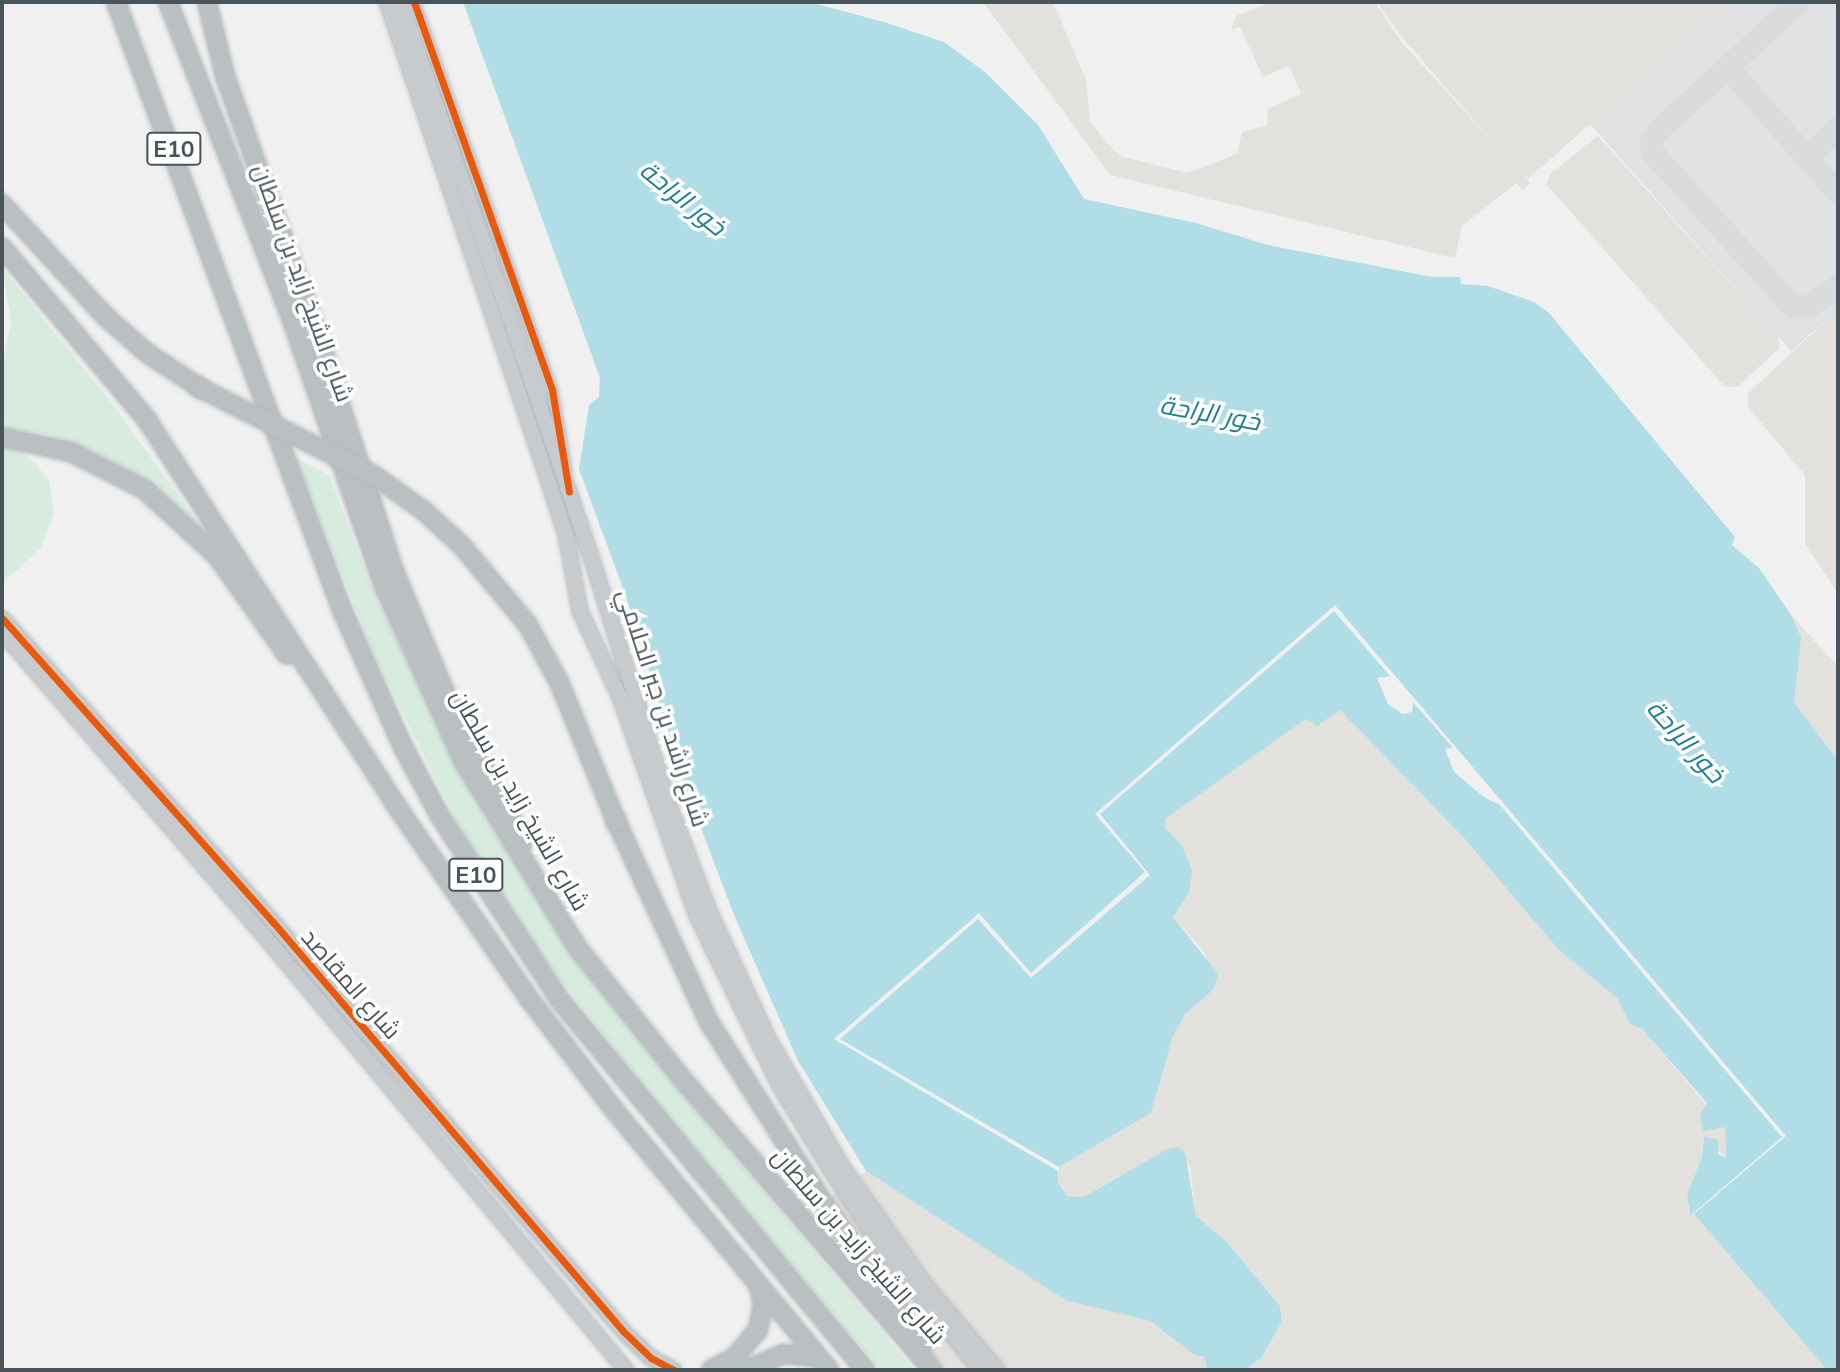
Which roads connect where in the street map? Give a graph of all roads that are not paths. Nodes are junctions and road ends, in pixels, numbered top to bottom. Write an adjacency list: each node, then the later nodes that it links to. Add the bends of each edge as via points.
1 (116, 2): 26 (highway, E10, via 342,610 371,681 434,805 560,1000)
2 (168, 2): 18 (highway, شارع الشيخ زايد بن سلطان / E10, via 293,323 409,648 464,762)
3 (206, 2): 18 (highway, via 225,76 410,614 452,708)
4 (387, 2): 13 (main road, شارع راشد بن جبر الحلامي)
5 (401, 2): 9 (main road, شارع راشد بن جبر الحلامي)
6 (414, 2): 10 (street)
7 (2, 204): 28 (highway, bridge, via 107,318 147,353 200,388 375,476 462,546 528,625 559,682 616,821 709,1021 823,1202)
8 (4, 249): 17 (highway, via 148,420)
9 (524, 363): 10 (main road, via 546,405); 12 (main road, شارع راشد بن جبر الحلامي)
10 (556, 408): 12 (street)
11 (2, 437): 17 (highway, via 71,452 108,467 184,521 248,598 357,761)
12 (569, 492): 14 (main road, شارع راشد بن جبر الحلامي)
13 (570, 554): 14 (main road, via 577,562 587,604 596,606); 29 (main road, شارع راشد بن جبر الحلامي, via 579,611 620,697 698,918 740,1010 780,1086 882,1248)
14 (604, 599): 30 (main road, شارع راشد بن جبر الحلامي, via 688,858 770,1042 843,1168 891,1239 954,1322)
15 (2, 618): 22 (main road, شارع المقاصد, via 273,922 623,1331 651,1358)
16 (2, 632): 21 (main road, شارع المقاصد, via 262,933)
17 (400, 811): 19 (highway, via 567,1050)
18 (577, 947): 27 (highway, شارع الشيخ زايد بن سلطان / E10, via 684,1081)
19 (759, 1286): 20 (highway); 24 (highway, via 763,1304 758,1330 735,1357)
20 (824, 1364): 25 (highway, via 783,1354)
21 (626, 1370)
22 (673, 1370): 23 (main road)
23 (688, 1370)
24 (711, 1370)
25 (747, 1370)
26 (865, 1370)
27 (933, 1370)
28 (942, 1370)
29 (981, 1370)
30 (998, 1370)

